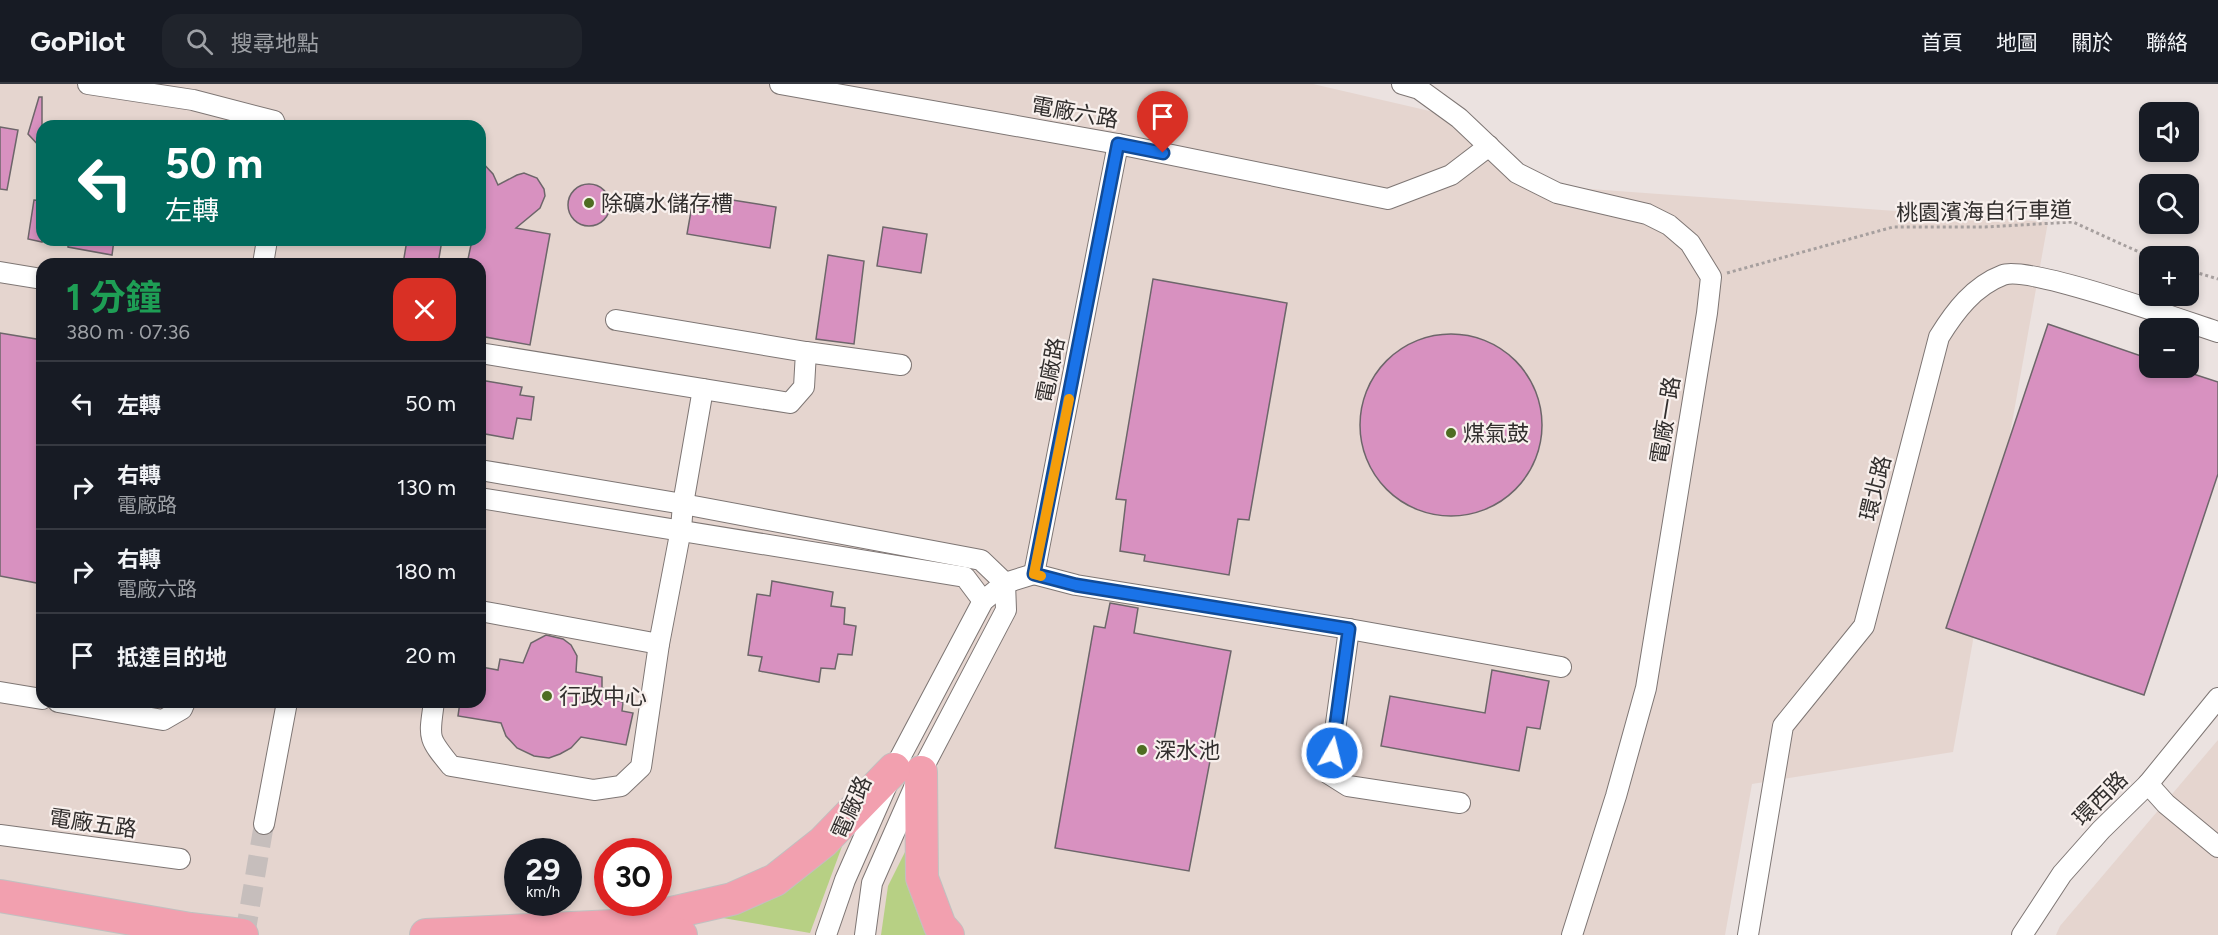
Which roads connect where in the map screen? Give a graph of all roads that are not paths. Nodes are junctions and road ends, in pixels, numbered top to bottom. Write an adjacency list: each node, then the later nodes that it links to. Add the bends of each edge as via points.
1 (88, 84): 4 (street, via 193,100)
2 (780, 84): 5 (street, 電廠六路)
3 (1402, 84): 6 (street, via 1419,89)
4 (270, 120)
5 (1118, 144): 6 (street, 電廠六路, via 1388,199 1451,175); 19 (street, 電廠路)
6 (1489, 146): 48 (street, 電廠一路, via 1517,174 1557,193 1647,213 1669,225 1690,243 1711,278 1646,688 1617,796)
7 (0, 272): 8 (street)
8 (36, 278)
9 (616, 320): 11 (street)
10 (2218, 332): 49 (street, 環北路, via 2028,274 2005,274 1979,289 1954,312 1939,337 1864,626 1783,726)
11 (806, 352): 13 (street); 14 (street, via 804,387 790,403)
12 (486, 354): 14 (street)
13 (901, 365)
14 (703, 389): 17 (street)
15 (486, 471): 17 (street)
16 (486, 499): 18 (street)
17 (683, 504): 18 (street); 20 (street, via 981,560)
18 (681, 529): 21 (street, via 965,578); 24 (street)
19 (1034, 574): 20 (street, 電廠路); 23 (street, via 1076,585)
20 (1005, 583): 21 (street, 電廠路); 33 (street, 電廠路, via 1006,610)
21 (982, 601): 33 (street, 電廠路)
22 (486, 612): 24 (street)
23 (1349, 629): 25 (street); 35 (street, via 1329,774 1348,786)
24 (659, 644): 32 (street, via 641,767 621,786 594,790 451,766 430,734)
25 (1561, 667)
26 (0, 692): 27 (street)
27 (36, 698)
28 (2218, 698): 34 (street, 環西路)
29 (93, 708): 30 (street, via 163,720)
30 (182, 708)
31 (286, 708): 36 (street)
32 (434, 708)
33 (907, 770): 41 (main road, via 775,880 732,899); 45 (street, 電廠路, via 845,880); 46 (street, 電廠路, via 872,883); 47 (main road, via 922,878 940,926)
34 (2148, 784): 38 (street); 50 (street, 環西路, via 2062,874)
35 (1460, 804)
36 (264, 824)
37 (0, 835): 39 (street, 電廠五路)
38 (2218, 847)
39 (180, 859)
40 (0, 896): 42 (main road)
41 (614, 926): 43 (main road); 44 (main road)
42 (242, 935)
43 (426, 935)
44 (681, 935)
45 (826, 935)
46 (865, 935)
47 (948, 935)
48 (1572, 935)
49 (1748, 935)
50 (2022, 935)

